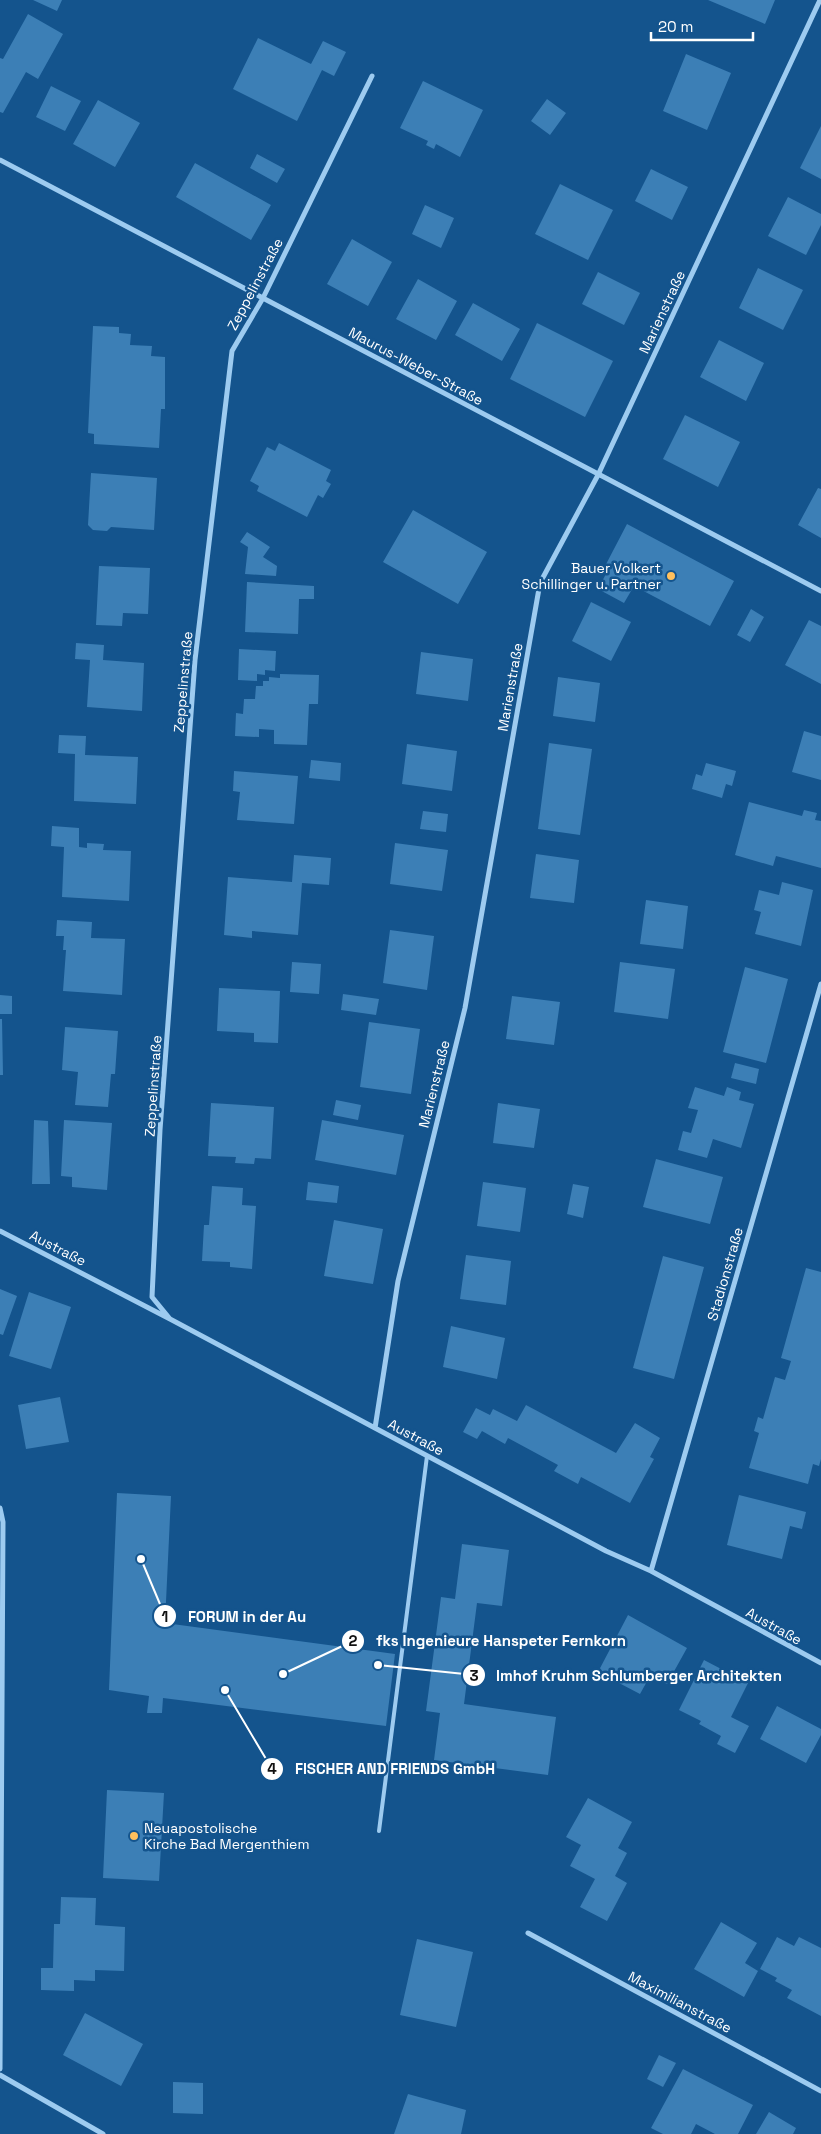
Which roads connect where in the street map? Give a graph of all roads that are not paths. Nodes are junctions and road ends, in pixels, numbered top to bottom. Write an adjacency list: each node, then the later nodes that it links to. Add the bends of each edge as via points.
1 (820, 0): 5 (street, Marienstraße)
2 (372, 76): 4 (street, Zeppelinstraße)
3 (0, 160): 4 (street, Maurus-Weber-Straße)
4 (263, 298): 5 (street, Maurus-Weber-Straße); 9 (street, Zeppelinstraße, via 232,351 195,660 161,1121 152,1297)
5 (598, 475): 6 (street, Maurus-Weber-Straße); 10 (street, Marienstraße, via 540,583 465,1008 398,1281)
6 (821, 591)
7 (821, 984): 13 (street, Stadionstraße)
8 (0, 1231): 9 (street, Austraße)
9 (170, 1319): 10 (street, Austraße)
10 (375, 1428): 11 (street, Austraße)
11 (427, 1456): 13 (street, Austraße, via 606,1551); 15 (lane)
12 (0, 1508): 17 (street, via 3,1522)
13 (651, 1571): 14 (street, Austraße)
14 (821, 1664)
15 (379, 1831)
16 (528, 1934): 19 (street, Maximilianstraße)
17 (0, 2069)
18 (0, 2075): 20 (street)
19 (821, 2091)
20 (103, 2134)

